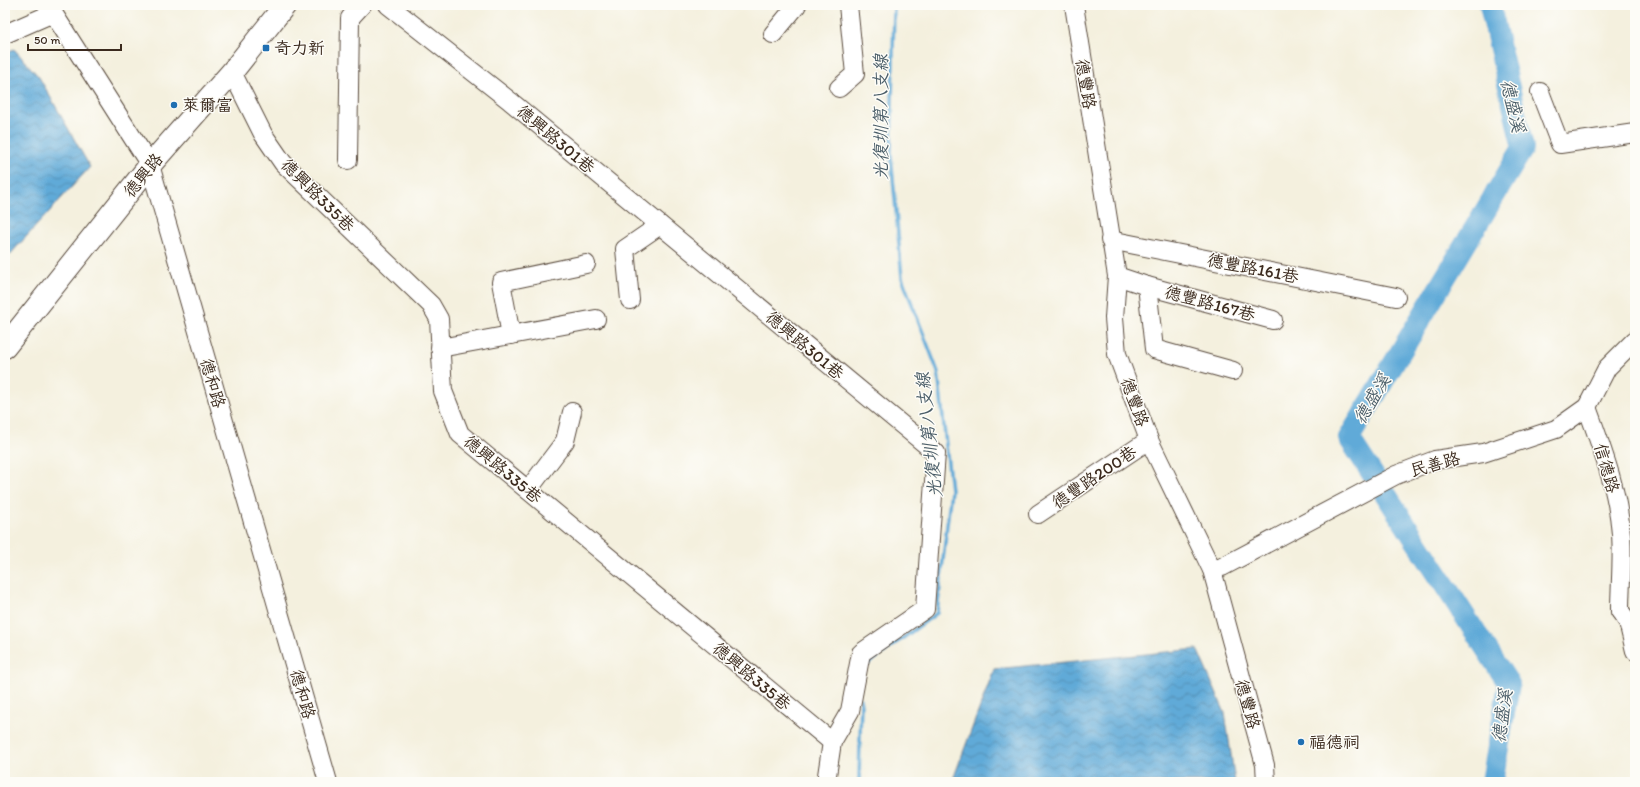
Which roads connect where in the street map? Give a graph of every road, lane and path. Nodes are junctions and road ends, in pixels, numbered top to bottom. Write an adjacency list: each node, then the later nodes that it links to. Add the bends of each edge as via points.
1 (285, 5): 10 (main road, 德興路)
2 (362, 5): 14 (street, via 350,18)
3 (388, 5): 16 (street, 德興路301巷, via 510,101)
4 (797, 5): 9 (street)
5 (848, 5): 11 (street, via 855,74)
6 (1074, 5): 17 (street, 德豐路)
7 (51, 9): 8 (street); 15 (street, 德和路)
8 (5, 34)
9 (773, 34)
10 (232, 72): 15 (main road, 德興路); 28 (street, 德興路335巷, via 263,134 283,163 431,305 439,318)
11 (839, 88)
12 (1540, 92): 13 (street, via 1560,144)
13 (1635, 133)
14 (348, 160)
15 (150, 166): 27 (main road, 德興路); 39 (street, 德和路)
16 (660, 225): 22 (street, via 625,249); 38 (street, 德興路301巷, via 936,453 925,609 861,653 850,711)
17 (1110, 240): 19 (street, 德豐路); 21 (street, 德豐路161巷)
18 (586, 264): 25 (street, via 501,282)
19 (1117, 276): 20 (street, 德豐路167巷); 32 (street, 德豐路, via 1114,318 1117,354)
20 (1147, 286): 24 (street, 德豐路167巷); 29 (street, 德豐路167巷, via 1154,349)
21 (1396, 297)
22 (630, 300)
23 (596, 320): 25 (street)
24 (1273, 320)
25 (512, 335): 28 (street)
26 (1635, 340): 30 (street, 民善路, via 1607,368)
27 (5, 347)
28 (440, 348): 33 (street, 德興路335巷, via 443,391 460,434)
29 (1233, 371)
30 (1587, 407): 35 (street, 民善路, via 1556,429 1484,452 1435,460 1389,478 1332,510); 36 (street, 信德路, via 1608,466 1617,504)
31 (572, 412): 33 (street, via 565,441)
32 (1149, 440): 34 (street, 德豐路200巷); 35 (street, 德豐路)
33 (528, 490): 38 (street, 德興路335巷)
34 (1038, 514)
35 (1212, 570): 41 (street, 德豐路, via 1265,765)
36 (1627, 610): 37 (street)
37 (1634, 640)
38 (832, 742): 40 (street, 德興路301巷)
39 (328, 782)
40 (826, 782)
41 (1266, 782)

